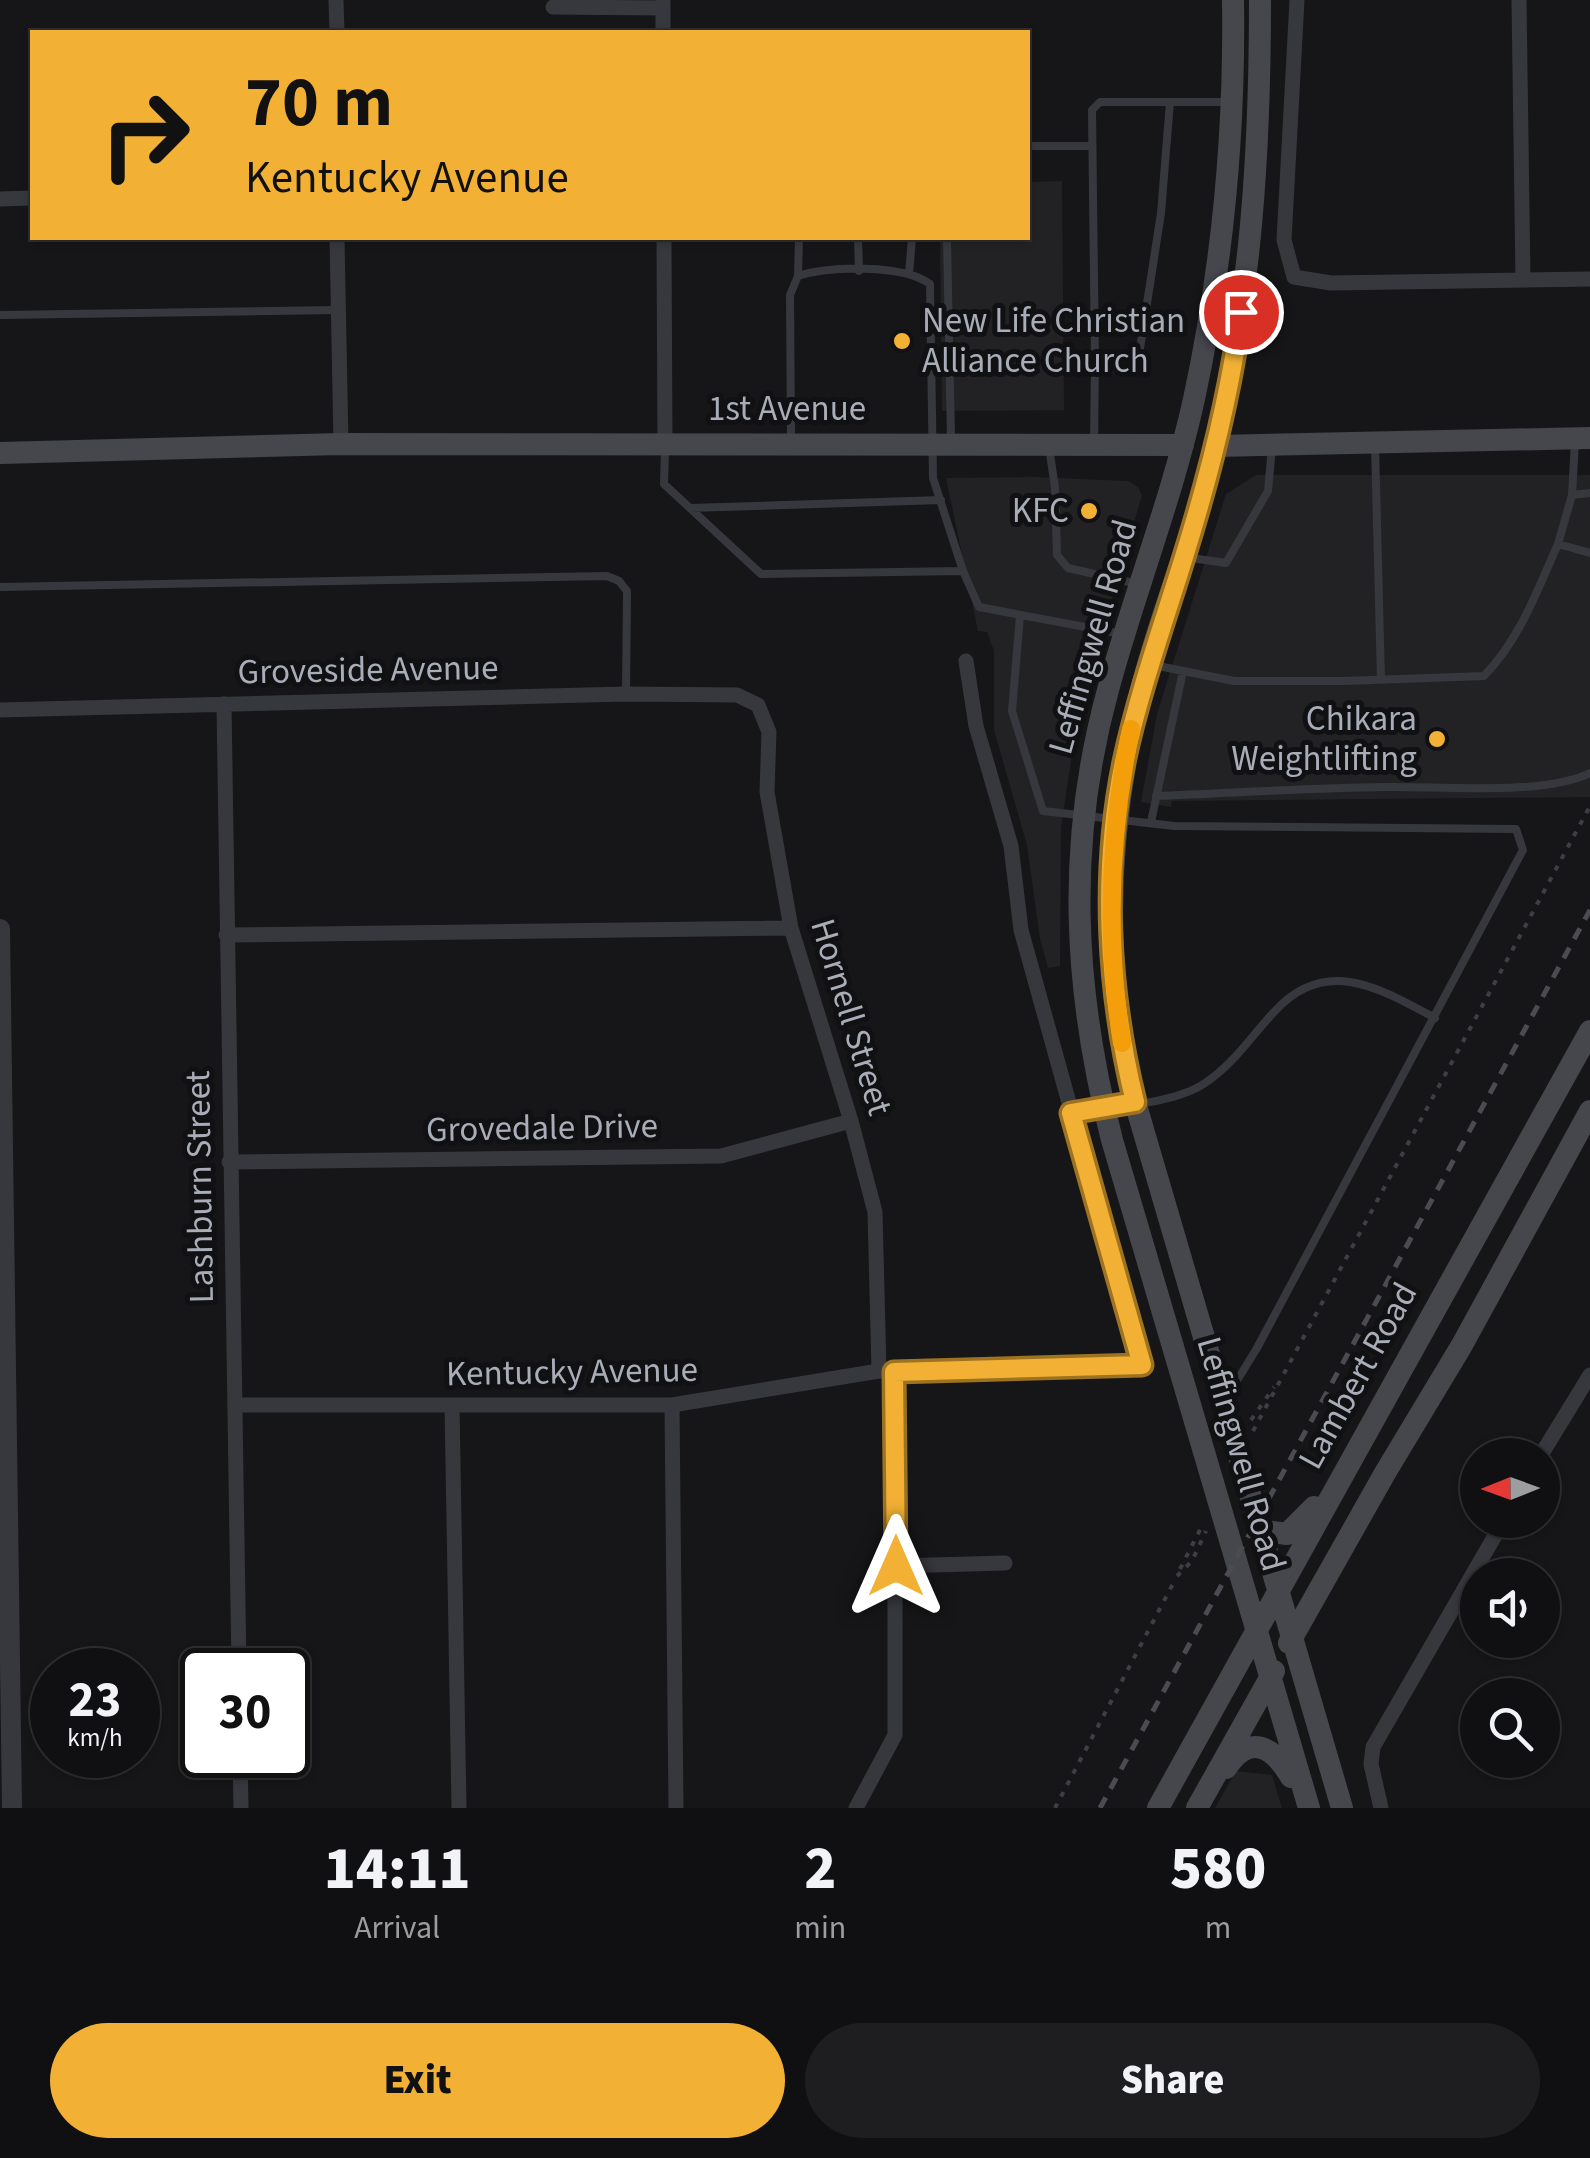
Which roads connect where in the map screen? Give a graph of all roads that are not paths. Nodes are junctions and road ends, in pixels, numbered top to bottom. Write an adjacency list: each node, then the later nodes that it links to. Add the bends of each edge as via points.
1 (336, 0): 8 (street)
2 (1233, 0): 11 (main road, Leffingwell Road)
3 (1260, 0): 40 (main road, Leffingwell Road, via 1254,217)
4 (1297, 0): 25 (street, via 1284,240 1294,277 1331,283)
5 (1519, 0): 25 (street)
6 (663, 4): 7 (street); 9 (street)
7 (553, 8)
8 (337, 30)
9 (663, 30)
10 (1170, 102): 11 (lane); 13 (lane, via 1100,102 1092,110); 29 (lane, via 1137,368)
11 (1220, 102): 39 (main road, Leffingwell Road, via 1218,253)
12 (1030, 146): 13 (lane)
13 (1090, 146): 29 (lane)
14 (0, 198): 15 (street)
15 (30, 198)
16 (338, 240): 27 (street)
17 (664, 240): 34 (street)
18 (799, 240): 24 (lane)
19 (858, 240): 22 (lane)
20 (912, 240): 23 (lane)
21 (947, 240): 32 (lane)
22 (859, 271): 23 (lane); 24 (lane)
23 (909, 274): 32 (lane, via 930,284)
24 (798, 276): 35 (lane, via 790,295)
25 (1523, 280): 26 (street)
26 (1590, 280)
27 (337, 310): 28 (lane); 33 (street)
28 (0, 316)
29 (1095, 362): 37 (lane)
30 (1585, 440): 31 (main road, 1st Avenue); 43 (lane)
31 (1375, 442): 38 (main road, 1st Avenue); 57 (lane)
32 (942, 443): 35 (main road, 1st Avenue); 36 (main road, 1st Avenue); 44 (lane, via 933,478)
33 (341, 444): 34 (main road, 1st Avenue); 41 (main road, 1st Avenue)
34 (665, 444): 35 (main road, 1st Avenue); 45 (lane, via 664,484)
35 (790, 444)
36 (1048, 444): 37 (main road, 1st Avenue); 50 (lane, via 1058,555 1068,568)
37 (1094, 445): 39 (main road, 1st Avenue)
38 (1272, 445): 40 (main road, 1st Avenue); 48 (lane, via 1268,491 1226,564)
39 (1183, 446): 40 (street, 1st Avenue); 50 (main road, Leffingwell Road)
40 (1216, 446): 48 (main road, Leffingwell Road)
41 (0, 453)
42 (1590, 493): 43 (lane)
43 (1572, 495): 46 (lane)
44 (940, 500): 45 (lane); 49 (lane)
45 (690, 508): 49 (lane, via 761,574)
46 (1558, 544): 47 (lane); 57 (lane, via 1512,642 1484,676)
47 (1590, 553)
48 (1184, 558): 55 (main road, Leffingwell Road)
49 (963, 571): 52 (lane, via 978,607)
50 (1142, 585): 53 (main road, Leffingwell Road)
51 (0, 587): 58 (lane, via 607,576 627,591)
52 (1020, 614): 53 (lane); 64 (lane, via 1012,711 1042,811)
53 (1125, 635): 64 (main road, Leffingwell Road, via 1094,746)
54 (966, 661): 76 (street, Kentucky Avenue, via 976,726 1011,846 1021,930)
55 (1148, 664): 56 (lane); 65 (main road, Leffingwell Road)
56 (1182, 671): 57 (lane, via 1234,681); 63 (lane)
57 (1381, 680)
58 (626, 694): 59 (street, Groveside Avenue); 60 (street, Groveside Avenue)
59 (737, 696): 68 (street, Hornell Street, via 758,705 769,732 766,792)
60 (224, 704): 61 (street, Groveside Avenue); 69 (street, Lashburn Street)
61 (0, 710)
62 (1590, 774): 63 (lane, via 1500,787)
63 (1156, 796): 66 (lane)
64 (1084, 816): 65 (lane); 74 (main road, Leffingwell Road, via 1081,982)
65 (1116, 820): 66 (lane); 73 (main road, Leffingwell Road, via 1112,963)
66 (1150, 822): 71 (lane, via 1516,829 1524,850)
67 (0, 928): 70 (street)
68 (791, 928): 69 (street); 77 (street, Hornell Street)
69 (226, 935): 78 (street, Lashburn Street)
70 (1, 984): 79 (street)
71 (1435, 1018): 73 (lane, via 1381,990 1325,981 1301,989 1275,1010 1204,1084 1180,1096); 82 (lane, via 1257,1348 1238,1380)
72 (1590, 1032): 88 (main road, Lambert Road)
73 (1135, 1102): 74 (lane); 82 (main road, Leffingwell Road)
74 (1104, 1108): 76 (lane); 94 (main road, Leffingwell Road)
75 (1590, 1111): 95 (main road, Lambert Road)
76 (1071, 1113): 80 (street, Kentucky Avenue, via 1142,1365)
77 (851, 1121): 78 (street, Grovedale Drive, via 721,1156); 80 (street, Hornell Street, via 876,1212)
78 (229, 1162): 83 (street, Lashburn Street)
79 (2, 1208): 86 (street)
80 (887, 1371): 85 (street, Kentucky Avenue); 92 (street, Hornell Street)
81 (1590, 1376): 87 (street)
82 (1220, 1394): 89 (main road, Leffingwell Road)
83 (235, 1405): 84 (street, Kentucky Avenue); 97 (street, Lashburn Street)
84 (452, 1405): 85 (street, Kentucky Avenue); 102 (street)
85 (672, 1405): 103 (street)
86 (3, 1424): 96 (street)
87 (1552, 1438)
88 (1352, 1460): 89 (main road, via 1288,1534); 93 (main road, Lambert Road)
89 (1259, 1530): 93 (main road, Leffingwell Road)
90 (1494, 1538): 109 (street, via 1373,1748)
91 (1005, 1563): 92 (street)
92 (896, 1566): 104 (street, Hornell Street, via 895,1735)
93 (1278, 1593): 94 (main road, Lambert Road); 95 (main road, Leffingwell Road)
94 (1256, 1631): 98 (main road, Leffingwell Road); 105 (main road, Lambert Road)
95 (1292, 1639): 98 (main road, Lambert Road); 108 (main road, Leffingwell Road)
96 (5, 1643): 100 (street)
97 (238, 1648)
98 (1270, 1676): 106 (main road, Lambert Road); 107 (main road, Leffingwell Road)
99 (240, 1778): 101 (street)
100 (12, 1808)
101 (241, 1808)
102 (459, 1808)
103 (676, 1808)
104 (856, 1808)
105 (1158, 1808)
106 (1198, 1808): 107 (main road, via 1235,1755 1256,1747 1279,1756)
107 (1309, 1808)
108 (1342, 1808)
109 (1380, 1808)

